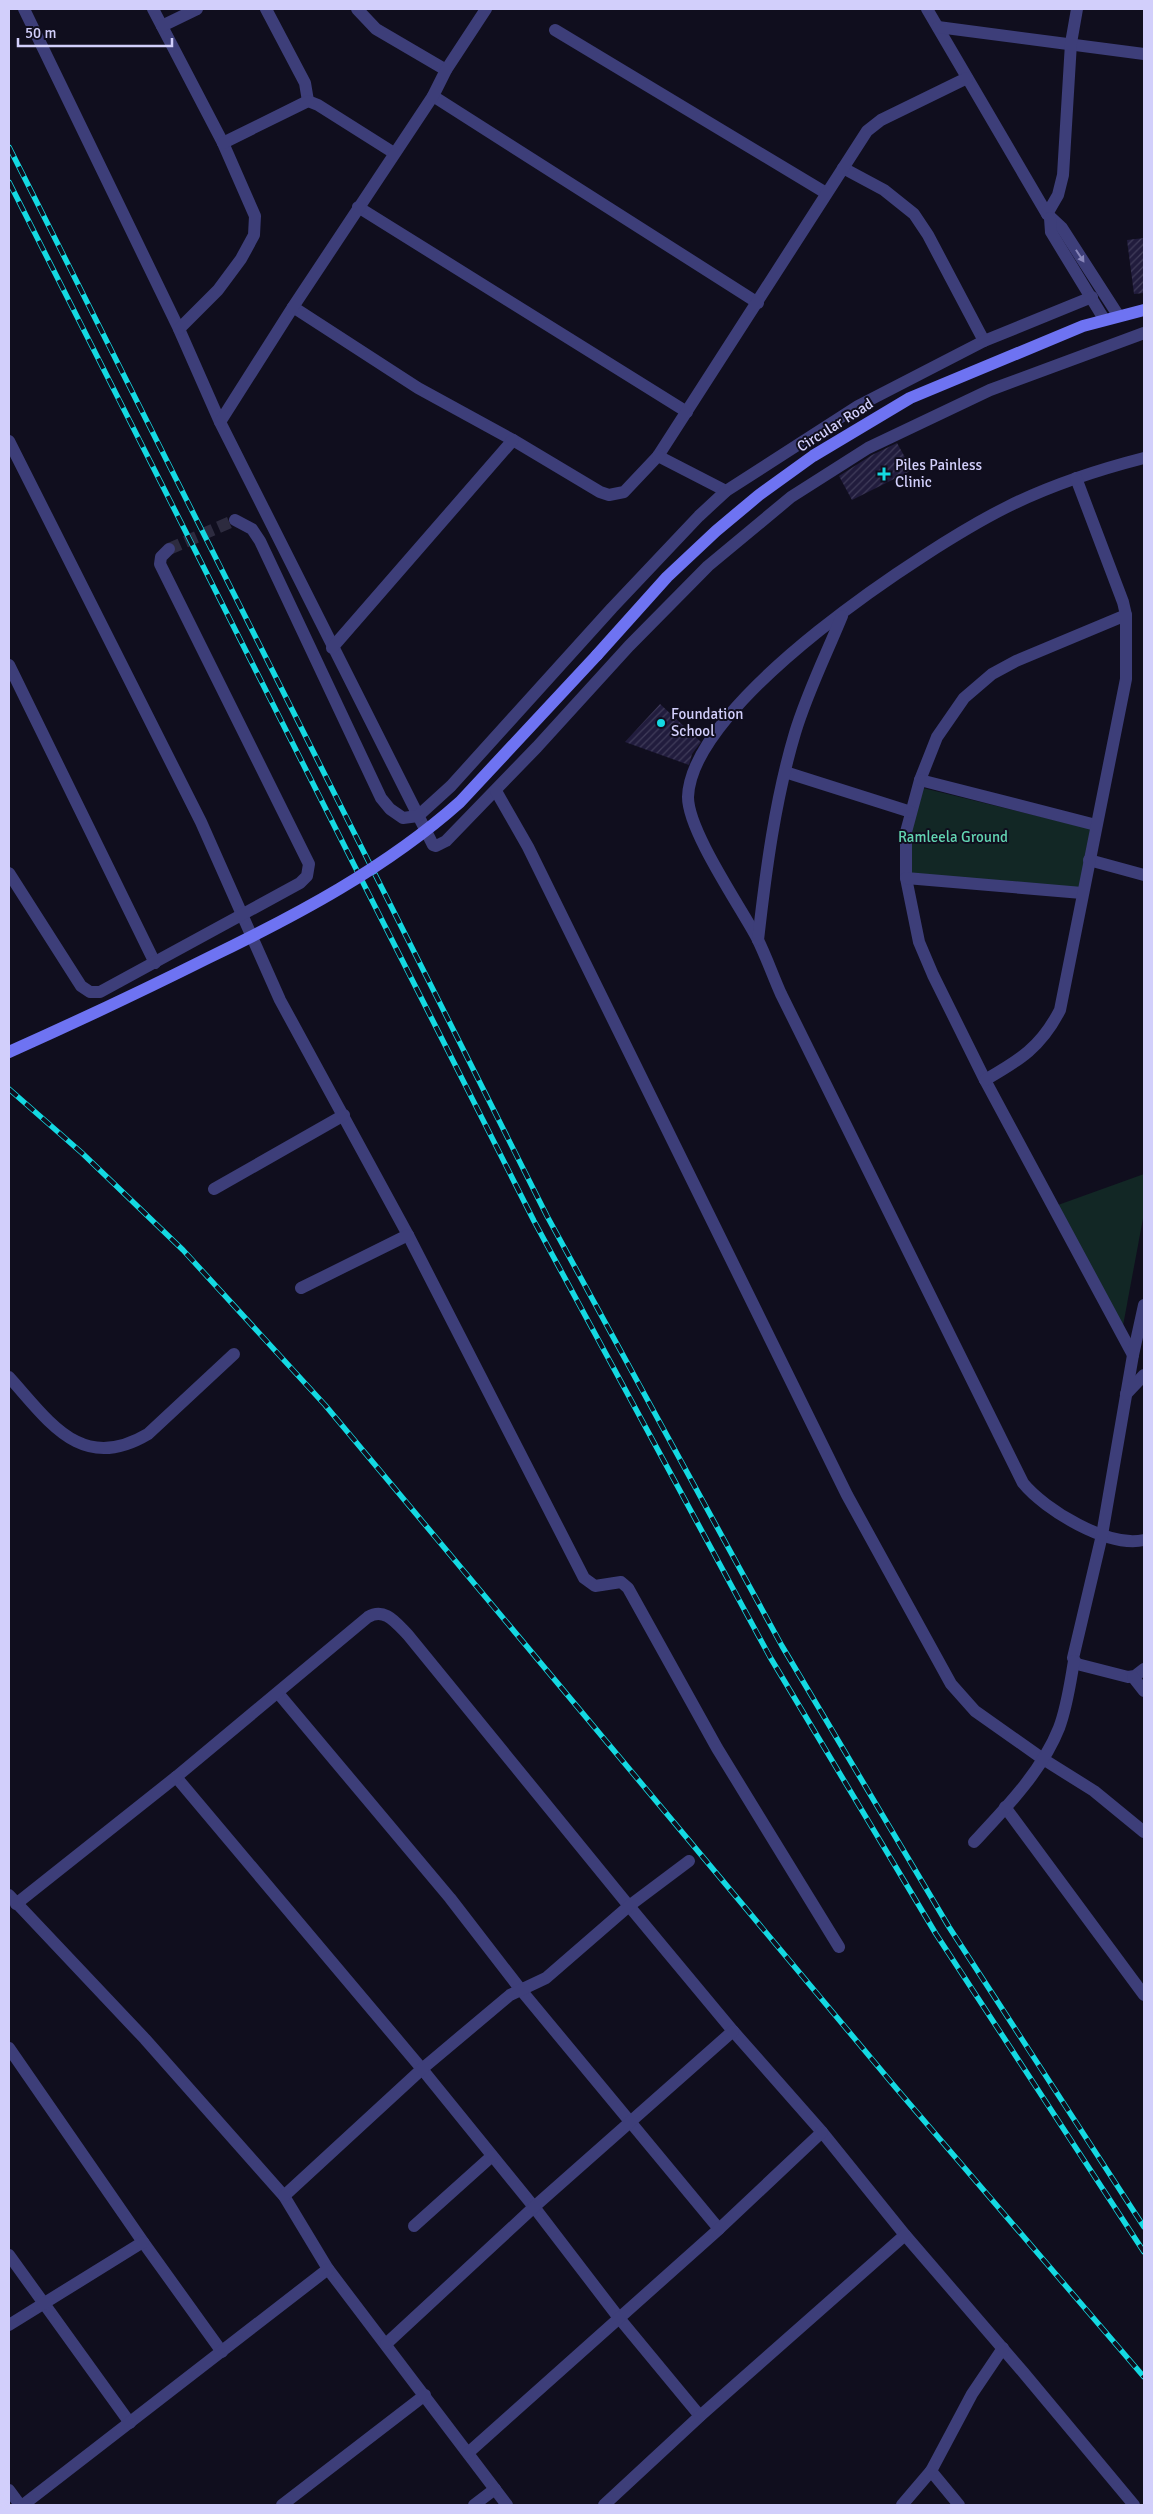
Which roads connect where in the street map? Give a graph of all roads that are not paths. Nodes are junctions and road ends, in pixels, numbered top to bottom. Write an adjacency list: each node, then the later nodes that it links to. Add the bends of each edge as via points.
1 (24, 9): 30 (street)
2 (153, 9): 9 (street)
3 (197, 9): 9 (street)
4 (266, 9): 17 (street, via 306,83)
5 (357, 9): 14 (street, via 376,29)
6 (486, 9): 14 (street)
7 (927, 9): 10 (street)
8 (1077, 9): 12 (street)
9 (162, 26): 18 (street)
10 (938, 27): 12 (street); 15 (street)
11 (555, 30): 21 (street)
12 (1071, 43): 13 (street); 23 (street, via 1063,175)
13 (1144, 54)
14 (446, 70): 16 (street)
15 (968, 78): 20 (street, via 873,125); 23 (street)
16 (433, 96): 19 (street); 25 (street)
17 (308, 101): 18 (street); 19 (street)
18 (223, 144): 30 (street, via 252,206 254,235 242,259 218,290)
19 (394, 153): 22 (street)
20 (843, 168): 21 (street); 32 (street, via 884,190 914,214)
21 (826, 192): 25 (street)
22 (358, 207): 26 (street); 33 (street)
23 (1048, 216): 24 (street, via 1051,232); 28 (street, one-way to 28, via 1062,228)
24 (1092, 297): 29 (street); 32 (street)
25 (758, 303): 33 (street)
26 (293, 307): 34 (street); 35 (street, via 418,388)
27 (1144, 310): 28 (main road, Circular Road)
28 (1118, 315): 29 (main road, Circular Road)
29 (1104, 319): 61 (main road, Circular Road, bridge, via 910,398 813,456 759,495 716,530 668,577 460,802 436,824 338,891 110,1006)
30 (179, 329): 34 (street)
31 (1144, 334): 49 (street, via 990,390 868,448 792,497 708,566 629,646)
32 (984, 341): 40 (street, via 858,406)
33 (686, 412): 37 (street)
34 (220, 422): 45 (street)
35 (513, 440): 37 (street, via 591,488 609,495 624,492); 45 (street)
36 (9, 441): 58 (street, via 192,805)
37 (658, 456): 40 (street)
38 (1144, 458): 39 (street)
39 (1076, 478): 43 (street, via 1008,507 954,536); 44 (street)
40 (726, 491): 51 (street, via 612,608 451,786)
41 (235, 520): 51 (street, via 252,529 260,541 381,798 403,818)
42 (169, 549): 58 (street, via 160,564 309,864 307,876 300,883)
43 (843, 614): 47 (street, via 805,705); 59 (street, via 789,655 728,715 700,759 690,784 688,798 697,829)
44 (1126, 615): 48 (street, via 1016,661 975,687 937,737); 52 (street, via 1126,679)
45 (332, 648): 51 (street)
46 (9, 665): 60 (street)
47 (785, 772): 50 (street); 59 (street, via 773,827)
48 (920, 780): 50 (street); 52 (street)
49 (496, 791): 51 (street, via 440,846 433,845); 80 (street, via 528,847 847,1495 932,1652 964,1701)
50 (911, 812): 56 (street, via 906,832)
51 (418, 816)
52 (1096, 825): 53 (street)
53 (1089, 860): 55 (street); 57 (street)
54 (9, 873): 60 (street, via 85,990 100,992)
55 (1144, 874)
56 (906, 878): 57 (street); 62 (street, via 919,942)
57 (1082, 892): 62 (street, via 1060,1010 1029,1054)
58 (242, 916): 60 (street); 63 (street, via 280,1000)
59 (758, 940): 73 (street, via 781,994 1022,1483 1054,1512)
60 (155, 963)
61 (9, 1052)
62 (985, 1080): 69 (street)
63 (344, 1115): 64 (street); 65 (street)
64 (214, 1189)
65 (408, 1235): 66 (street); 88 (street, via 584,1578 595,1586 621,1582 628,1588 717,1748)
66 (300, 1288)
67 (1144, 1306): 69 (street)
68 (234, 1354): 71 (street, via 148,1434 135,1441 111,1446 80,1445 68,1438)
69 (1133, 1355): 72 (street)
70 (1144, 1375): 72 (street)
71 (9, 1377)
72 (1126, 1394): 73 (street)
73 (1102, 1535): 74 (street); 75 (street)
74 (1144, 1540)
75 (1074, 1661): 77 (street); 80 (street, via 1064,1715)
76 (1144, 1669): 77 (street)
77 (1133, 1677): 78 (street)
78 (1144, 1691)
79 (278, 1693): 81 (street); 87 (street, via 368,1617 382,1613 389,1616 408,1635); 89 (street, via 450,1898)
80 (1043, 1759): 82 (street); 83 (street, via 1094,1791)
81 (176, 1777): 86 (street); 93 (street)
82 (1005, 1808): 84 (street); 90 (street)
83 (1144, 1832)
84 (974, 1842)
85 (689, 1861): 87 (street)
86 (12, 1900): 97 (street, via 145,2039)
87 (629, 1906): 89 (street, via 546,1978); 91 (street)
88 (839, 1947)
89 (521, 1990): 93 (street, via 510,1995); 94 (street)
90 (1144, 1995)
91 (734, 2031): 94 (street); 95 (street)
92 (9, 2048): 102 (street)
93 (422, 2069): 96 (street); 97 (street)
94 (630, 2123): 98 (street); 100 (street)
95 (822, 2132): 100 (street); 101 (street)
96 (492, 2156): 98 (street); 99 (street)
97 (284, 2196): 104 (street)
98 (534, 2207): 106 (street); 108 (street)
99 (414, 2226)
100 (719, 2229): 106 (street)
101 (905, 2235): 109 (street); 112 (street)
102 (143, 2242): 105 (street); 110 (street)
103 (9, 2255): 105 (street)
104 (328, 2269): 108 (street); 110 (street)
105 (44, 2303): 107 (street); 113 (street)
106 (619, 2318): 112 (street); 114 (street)
107 (9, 2325)
108 (386, 2344): 111 (street)
109 (1003, 2348): 115 (street, via 972,2394); 125 (street)
110 (222, 2352): 113 (street)
111 (425, 2395): 114 (street); 119 (street)
112 (700, 2416): 122 (street)
113 (130, 2423): 118 (street)
114 (468, 2453): 116 (street)
115 (931, 2471): 123 (street); 124 (street)
116 (495, 2489): 120 (street); 121 (street)
117 (9, 2490): 118 (street)
118 (22, 2505)
119 (282, 2505)
120 (474, 2505)
121 (507, 2505)
122 (604, 2505)
123 (902, 2505)
124 (959, 2505)
125 (1134, 2505)

